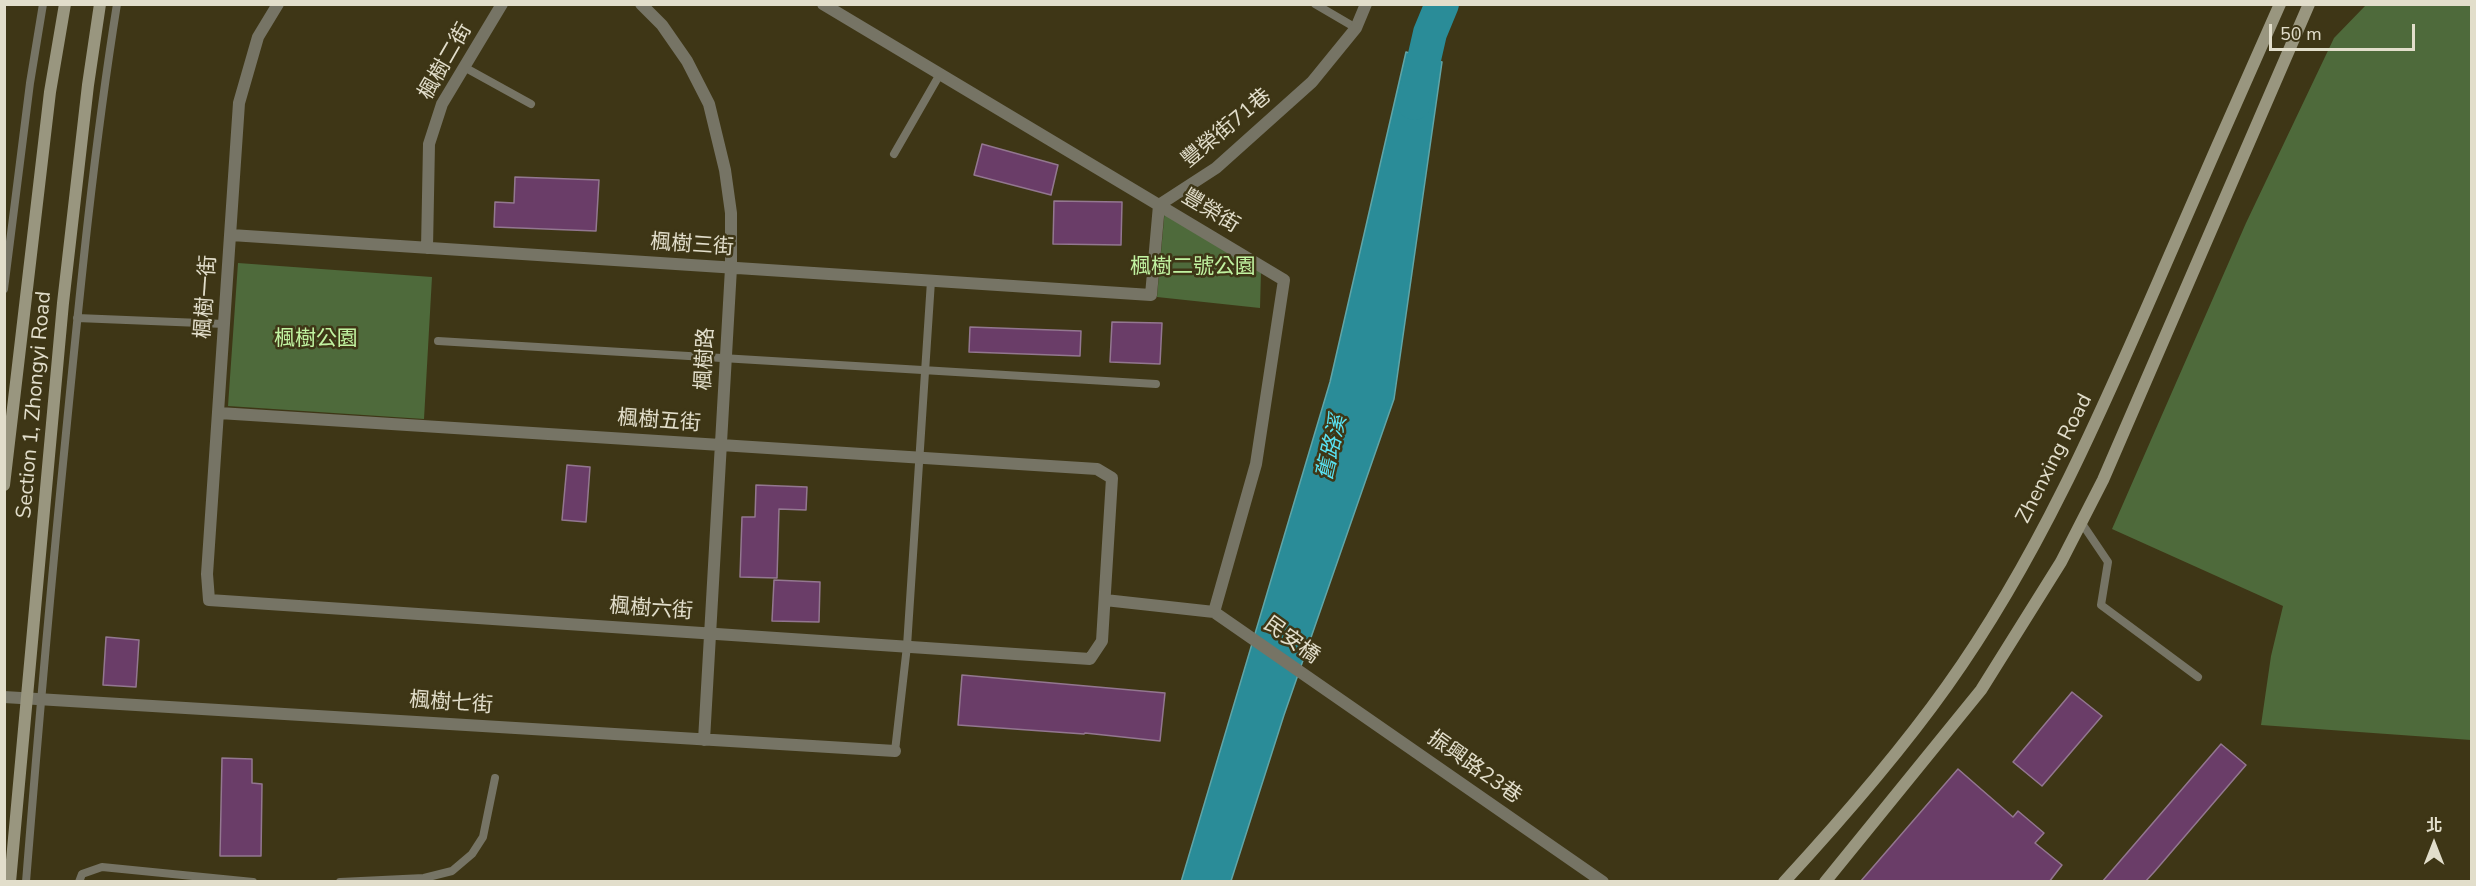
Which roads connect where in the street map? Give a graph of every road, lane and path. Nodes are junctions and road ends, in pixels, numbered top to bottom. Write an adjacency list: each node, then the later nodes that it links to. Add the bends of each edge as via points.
1 (44, 4): 23 (lane, Section 1, Zhongyi Road, via 22,137)
2 (65, 4): 33 (street, Section 1, Zhongyi Road, via 50,92)
3 (100, 4): 43 (street, Section 1, Zhongyi Road, via 63,303)
4 (117, 4): 24 (lane, Section 1, Zhongyi Road, via 89,196)
5 (278, 4): 19 (street, 楓樹一街, via 258,37 239,103)
6 (502, 4): 14 (street, 楓樹二街)
7 (641, 4): 21 (street, 楓樹路, via 662,25 687,61 709,104 731,213)
8 (1314, 4): 13 (lane)
9 (1366, 4): 13 (street, 豐榮街71巷)
10 (2280, 4): 53 (street, Zhenxing Road, via 2107,402 2033,545 1947,686 1856,803)
11 (2309, 4): 34 (street, via 2103,480)
12 (830, 6): 15 (street, 豐榮街)
13 (1356, 28): 18 (street, 豐榮街71巷, via 1312,82 1290,102 1216,168)
14 (464, 68): 16 (lane); 20 (street, 楓樹二街, via 441,104 429,144)
15 (940, 74): 17 (lane); 18 (street, 豐榮街)
16 (531, 104)
17 (894, 154)
18 (1159, 205): 22 (street, 楓樹三街, via 1151,295); 37 (street, 豐榮街, via 1284,280 1256,464)
19 (231, 235): 20 (street, 楓樹三街); 25 (street, 楓樹一街)
20 (427, 248): 21 (street, 楓樹三街)
21 (731, 268): 22 (street, 楓樹三街); 27 (street, 楓樹路)
22 (931, 281): 28 (lane)
23 (4, 290)
24 (77, 318): 25 (lane); 43 (lane, Section 1, Zhongyi Road)
25 (225, 324): 30 (street, 楓樹一街)
26 (438, 341): 27 (lane)
27 (726, 359): 28 (lane); 31 (street, 楓樹路)
28 (925, 371): 29 (lane); 32 (lane)
29 (1156, 384)
30 (219, 413): 31 (street, 楓樹五街); 35 (street, 楓樹一街, via 207,574)
31 (721, 445): 32 (street, 楓樹五街); 38 (street, 楓樹路)
32 (918, 458): 36 (street, 楓樹五街, via 1097,469 1112,478); 39 (lane)
33 (4, 485)
34 (2081, 522): 40 (lane, via 2108,562 2101,605); 54 (street, via 2061,562 1981,690)
35 (209, 600): 38 (street, 楓樹六街)
36 (1105, 600): 37 (street); 39 (street, 楓樹六街, via 1102,641 1090,659)
37 (1214, 612): 41 (street, 民安橋)
38 (710, 633): 39 (street, 楓樹六街); 44 (street, 楓樹路)
39 (908, 646): 45 (lane)
40 (2198, 677)
41 (1322, 688): 52 (street, 振興路23巷)
42 (4, 697): 43 (street, 楓樹七街)
43 (34, 699): 44 (street, 楓樹七街); 47 (street, Section 1, Zhongyi Road); 48 (lane, Section 1, Zhongyi Road)
44 (704, 740): 45 (street, 楓樹七街)
45 (895, 751)
46 (495, 777): 51 (lane, via 483,837 472,854 452,871 424,878)
47 (10, 882)
48 (26, 882)
49 (79, 882): 50 (lane, via 82,874 102,867)
50 (253, 882)
51 (340, 882)
52 (1603, 882)
53 (1784, 882)
54 (1825, 882)

